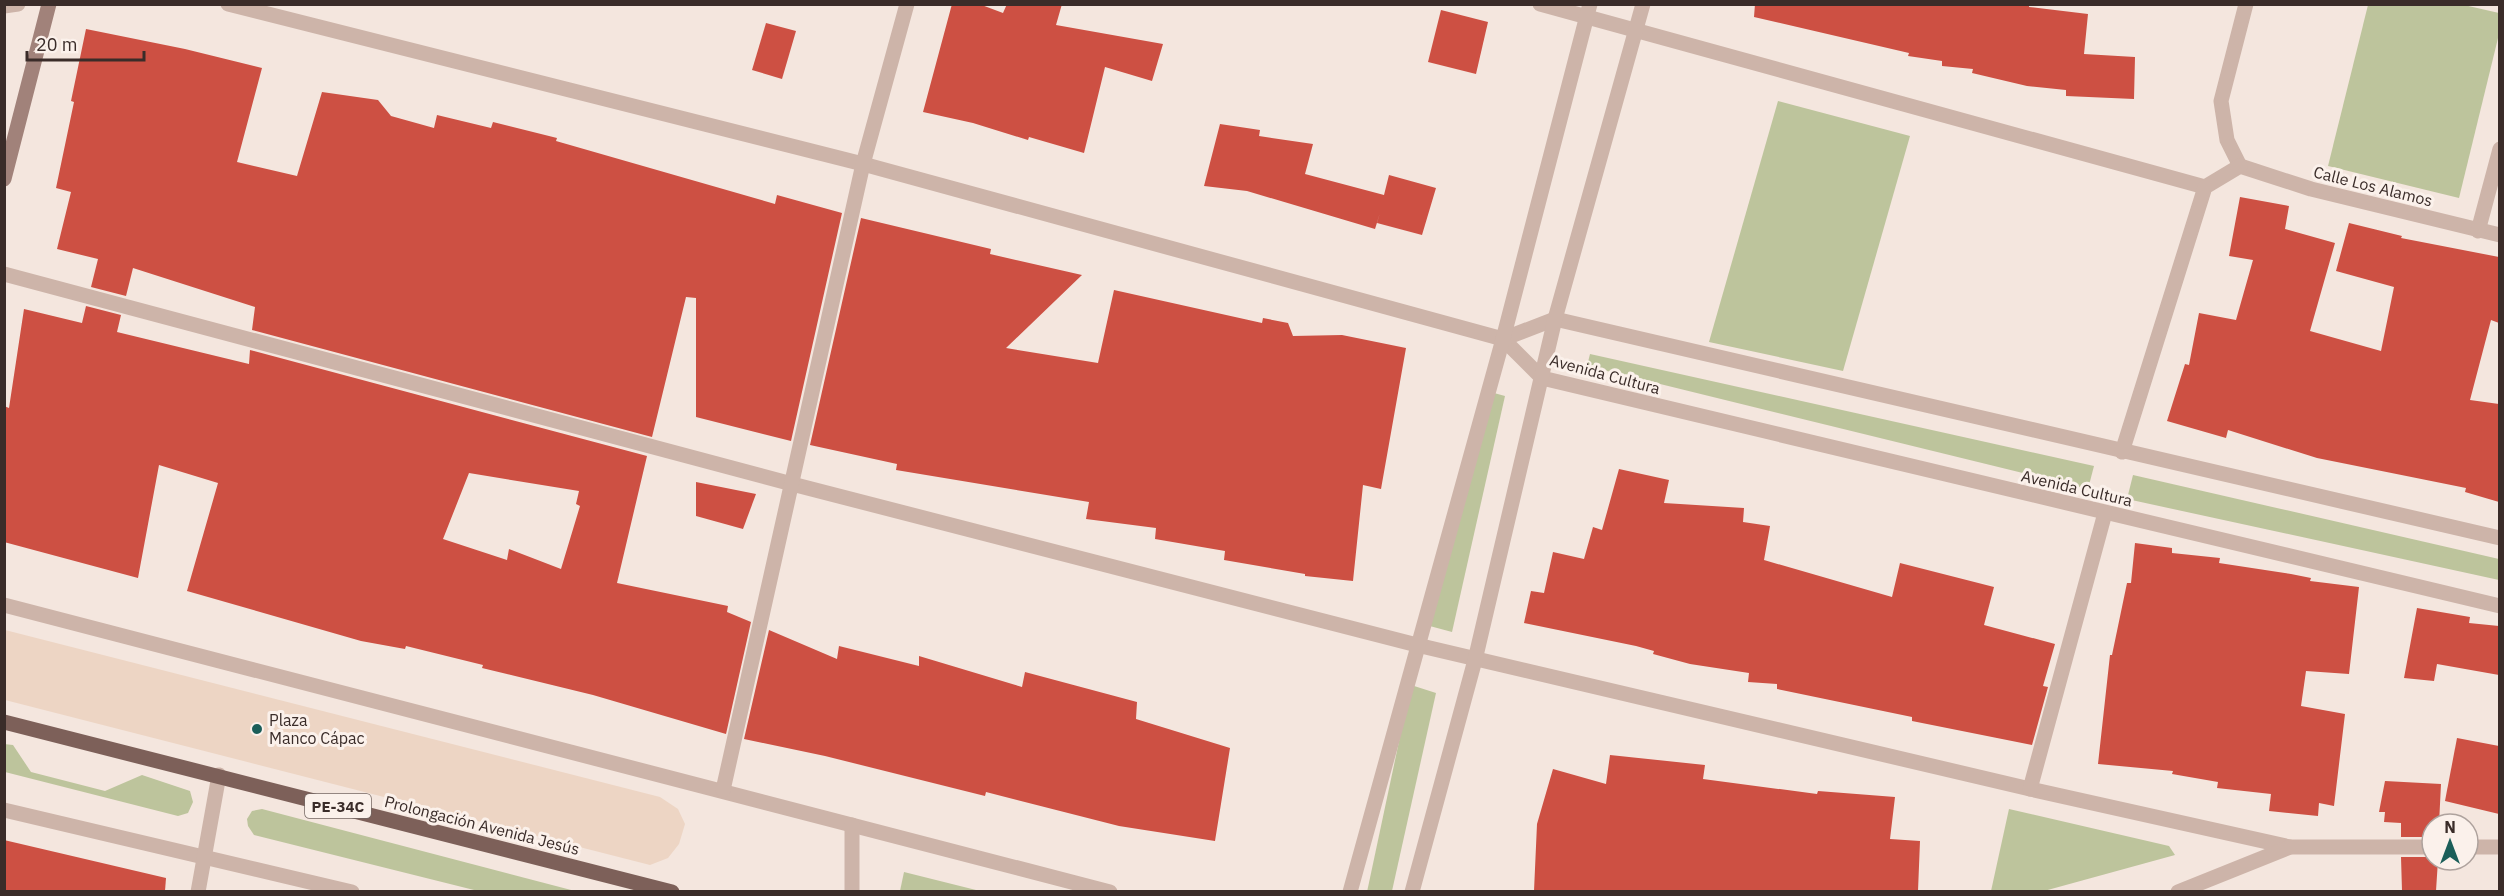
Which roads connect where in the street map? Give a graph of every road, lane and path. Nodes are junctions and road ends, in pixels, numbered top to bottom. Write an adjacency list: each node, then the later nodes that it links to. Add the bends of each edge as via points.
1 (18, 4): 8 (street)
2 (49, 4): 14 (main road)
3 (228, 4): 12 (street)
4 (907, 4): 12 (street)
5 (1540, 4): 9 (street)
6 (1643, 4): 10 (street)
7 (2246, 4): 13 (street, via 2221,101 2228,140)
8 (4, 6)
9 (1589, 10): 10 (street); 20 (street)
10 (1636, 30): 15 (street); 19 (street)
11 (2499, 149): 16 (street)
12 (863, 164): 20 (street); 23 (street)
13 (2240, 166): 15 (street); 16 (street, Calle Los Alamos, via 2311,189)
14 (4, 179)
15 (2205, 187): 22 (street)
16 (2478, 231): 17 (street, Calle Los Alamos)
17 (2499, 235)
18 (4, 274): 23 (street)
19 (1555, 319): 20 (street); 21 (street); 22 (street)
20 (1503, 339): 21 (street, Avenida Cultura); 28 (street)
21 (1542, 378): 24 (street, Avenida Cultura); 29 (street)
22 (2122, 452): 25 (street)
23 (792, 484): 28 (street); 33 (street)
24 (2105, 513): 27 (street, Avenida Cultura); 32 (street)
25 (2499, 538)
26 (4, 605): 33 (street)
27 (2499, 606)
28 (1418, 645): 29 (street); 46 (street)
29 (1475, 660): 32 (street); 47 (street)
30 (4, 722): 31 (main road, Prolongación Avenida Jesús / PE-34C)
31 (219, 775): 40 (street); 43 (main road, Prolongación Avenida Jesús / PE-34C)
32 (2030, 789): 36 (street)
33 (723, 790): 35 (street)
34 (4, 810): 40 (street)
35 (852, 825): 44 (street); 45 (street)
36 (2290, 847): 37 (street); 48 (street)
37 (2420, 847)
38 (2480, 847): 39 (street)
39 (2499, 847)
40 (206, 856): 41 (street); 42 (street)
41 (198, 891)
42 (351, 891)
43 (672, 891)
44 (852, 891)
45 (1110, 891)
46 (1350, 891)
47 (1412, 891)
48 (2178, 891)

